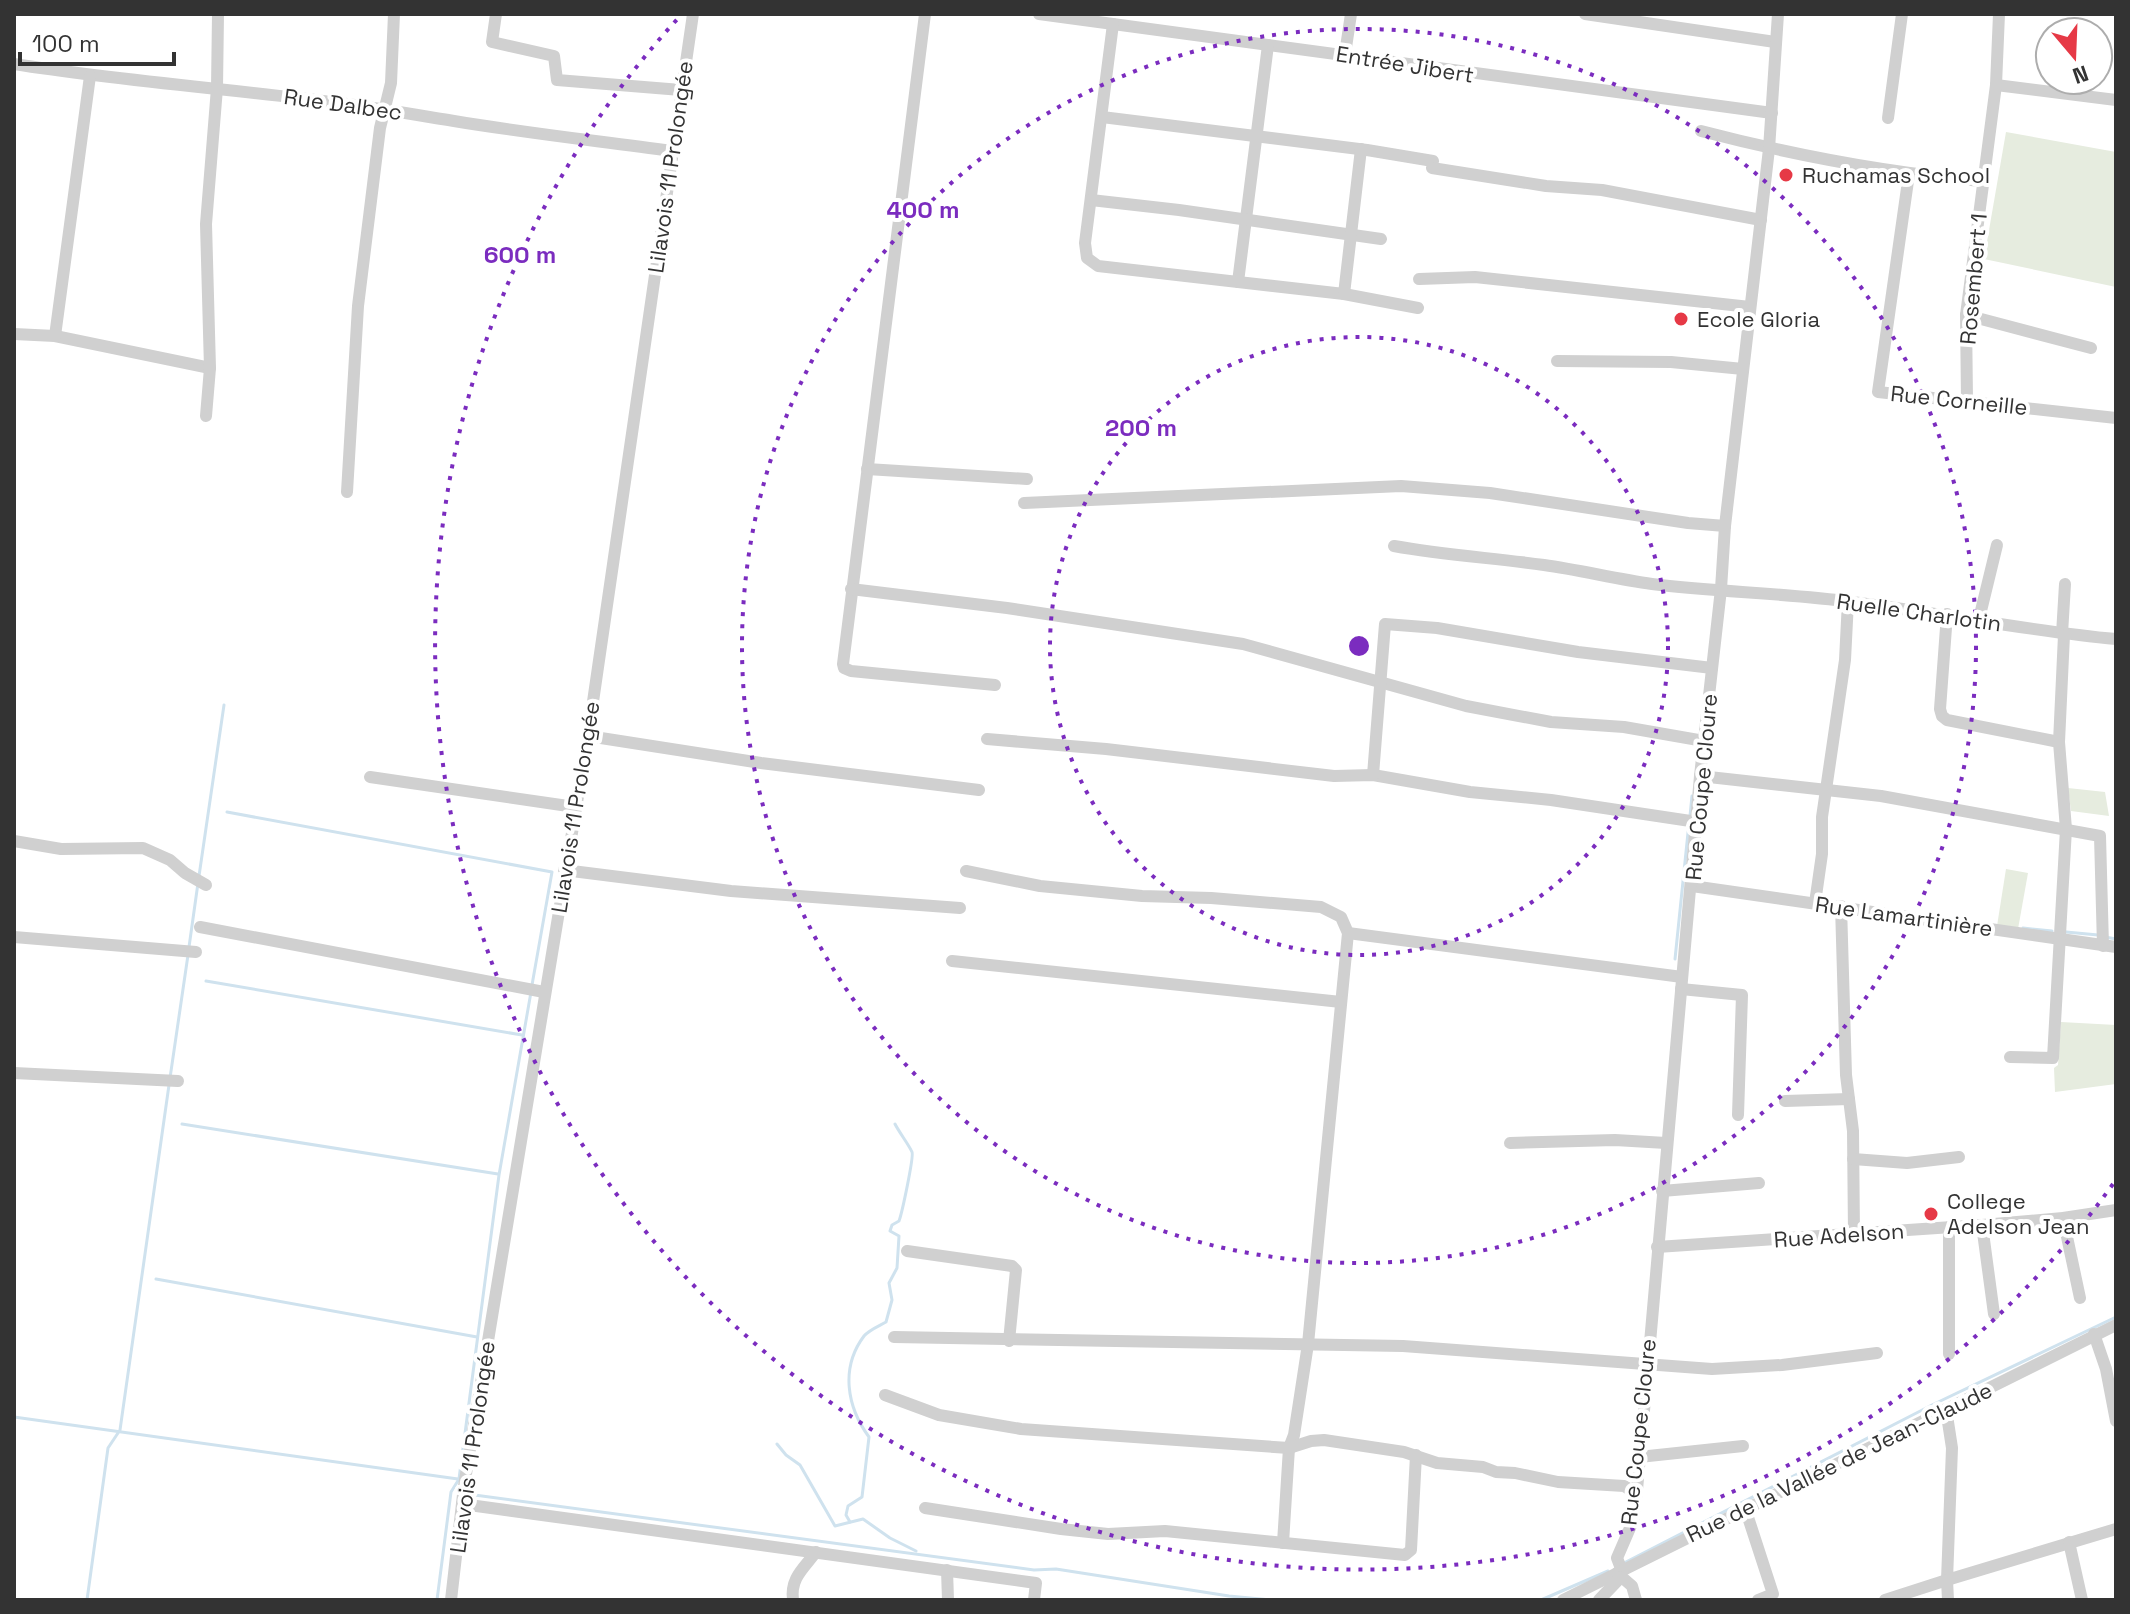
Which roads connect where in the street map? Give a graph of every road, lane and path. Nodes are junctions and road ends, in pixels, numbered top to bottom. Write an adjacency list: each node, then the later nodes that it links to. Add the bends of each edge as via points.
1 (218, 14): 19 (street)
2 (394, 14): 22 (street)
3 (496, 14): 20 (street, via 492,42 554,56 557,80)
4 (693, 14): 20 (street, Lilavois 11 Prolongée)
5 (925, 14): 53 (street)
6 (1039, 14): 12 (street, Entrée Jibert)
7 (1351, 14): 15 (street)
8 (1585, 14): 13 (street)
9 (1778, 14): 13 (street, Rue Coupe Cloure)
10 (1902, 14): 25 (street)
11 (1999, 14): 18 (street, Rosembert 1)
12 (1122, 21): 14 (street, Entrée Jibert); 24 (street)
13 (1775, 42): 23 (street, Rue Coupe Cloure)
14 (1268, 45): 15 (street, Entrée Jibert); 27 (street)
15 (1345, 54): 23 (street, Entrée Jibert)
16 (14, 64): 17 (street, Rue Dalbec)
17 (90, 76): 19 (street, Rue Dalbec); 45 (street)
18 (1996, 85): 21 (street); 32 (street, Rosembert 1)
19 (217, 88): 22 (street, Rue Dalbec); 48 (street, via 206,224)
20 (681, 90): 30 (street, Lilavois 11 Prolongée)
21 (2116, 100)
22 (386, 109): 30 (street, Rue Dalbec); 55 (street, via 358,306)
23 (1772, 113): 29 (street, Rue Coupe Cloure)
24 (1102, 117): 27 (street); 33 (street)
25 (1888, 118)
26 (1701, 131): 29 (street)
27 (1257, 137): 28 (street); 34 (street)
28 (1361, 149): 35 (street, via 1546,186 1602,190); 36 (street)
29 (1769, 149): 31 (street); 35 (street, Rue Coupe Cloure)
30 (671, 151): 71 (street, Lilavois 11 Prolongée)
31 (1909, 174): 32 (street); 50 (street, Rue Corneille, via 1878,392)
32 (1982, 181): 43 (street, Rosembert 1)
33 (1091, 200): 34 (street); 39 (street, via 1085,243 1090,262)
34 (1246, 219): 36 (street); 39 (street)
35 (1761, 220): 41 (street, Rue Coupe Cloure)
36 (1351, 235): 37 (street); 40 (street)
37 (1381, 239)
38 (1419, 279): 41 (street, via 1475,277)
39 (1238, 282): 40 (street)
40 (1344, 294): 42 (street)
41 (1750, 307): 49 (street, Rue Coupe Cloure)
42 (1418, 308)
43 (1966, 315): 46 (street); 50 (street, Rosembert 1)
44 (14, 334): 45 (street)
45 (55, 336): 48 (street)
46 (2091, 348)
47 (1557, 361): 49 (street)
48 (210, 368): 51 (street)
49 (1743, 369): 57 (street, Rue Coupe Cloure)
50 (1967, 400): 52 (street, Rue Corneille)
51 (206, 416)
52 (2116, 418)
53 (867, 469): 54 (street); 61 (street)
54 (1027, 479)
55 (347, 492)
56 (1024, 503): 57 (street, via 1401,486)
57 (1725, 526): 62 (street, Rue Coupe Cloure)
58 (1997, 545): 65 (street)
59 (1394, 546): 62 (street, Ruelle Charlotin, via 1651,584)
60 (2065, 584): 66 (street)
61 (851, 589): 69 (street, via 1243,644); 70 (street, via 842,659 846,670)
62 (1721, 589): 63 (street, Ruelle Charlotin); 68 (street, Rue Coupe Cloure)
63 (1848, 601): 64 (street, Ruelle Charlotin); 79 (street)
64 (1947, 614): 65 (street, Ruelle Charlotin); 74 (street, via 1942,716)
65 (1979, 619): 66 (street, Ruelle Charlotin)
66 (2063, 634): 67 (street, Ruelle Charlotin); 74 (street)
67 (2116, 639)
68 (1712, 668): 69 (street, via 1385,624); 73 (street, Rue Coupe Cloure)
69 (1382, 683): 73 (street, via 1527,718); 75 (street)
70 (995, 685)
71 (588, 736): 78 (street); 80 (street, Lilavois 11 Prolongée)
72 (987, 739): 75 (street, via 1334,776)
73 (1704, 741): 76 (street, Rue Coupe Cloure)
74 (2059, 742): 82 (street)
75 (1373, 775): 81 (street)
76 (1700, 776): 79 (street); 81 (street, Rue Coupe Cloure)
77 (370, 777): 80 (street)
78 (979, 790)
79 (1827, 790): 82 (street); 90 (street)
80 (575, 807): 86 (street, Lilavois 11 Prolongée)
81 (1697, 822): 89 (street, Rue Coupe Cloure)
82 (2066, 829): 85 (street, via 2100,836); 96 (street)
83 (14, 841): 88 (street, via 61,849 143,848)
84 (2116, 853): 85 (street)
85 (2100, 854): 97 (street)
86 (564, 870): 92 (street, via 731,891); 101 (street, Lilavois 11 Prolongée)
87 (966, 871): 94 (street, via 1128,895 1321,907 1341,917)
88 (206, 885)
89 (1692, 886): 90 (street, Rue Lamartinière); 100 (street, Rue Coupe Cloure)
90 (1815, 903): 91 (street, Rue Lamartinière)
91 (1841, 906): 96 (street, Rue Lamartinière); 106 (street)
92 (960, 908)
93 (200, 927): 101 (street)
94 (1348, 933): 100 (street); 102 (street)
95 (14, 937): 98 (street)
96 (2059, 939): 97 (street, Rue Lamartinière); 103 (street, via 2053,1058)
97 (2107, 942)
98 (196, 952)
99 (952, 961): 102 (street)
100 (1682, 983): 108 (street, via 1742,995); 110 (street, Rue Coupe Cloure)
101 (544, 992): 140 (street, Lilavois 11 Prolongée)
102 (1341, 1002): 128 (street)
103 (2010, 1057)
104 (14, 1073): 105 (street)
105 (178, 1081)
106 (1849, 1099): 107 (street); 112 (street)
107 (1785, 1101)
108 (1738, 1115)
109 (1510, 1143): 110 (street)
110 (1666, 1143): 114 (street, Rue Coupe Cloure)
111 (1959, 1157): 112 (street, via 1907,1163)
112 (1853, 1159): 119 (street)
113 (1759, 1183): 114 (street)
114 (1662, 1191): 120 (street, Rue Coupe Cloure)
115 (2116, 1210): 116 (street, Rue Adelson)
116 (2063, 1218): 117 (street, Rue Adelson); 122 (street)
117 (1982, 1225): 118 (street, Rue Adelson); 123 (street)
118 (1949, 1227): 119 (street, Rue Adelson); 130 (street)
119 (1854, 1235): 120 (street, Rue Adelson)
120 (1657, 1247): 131 (street, Rue Coupe Cloure)
121 (907, 1251): 127 (street, via 1012,1266 1016,1270)
122 (2080, 1298)
123 (1994, 1314)
124 (2116, 1325): 125 (street, Rue de la Vallée de Jean-Claude)
125 (2094, 1334): 133 (street, Rue de la Vallée de Jean-Claude); 134 (street)
126 (894, 1337): 127 (street)
127 (1009, 1341): 128 (street)
128 (1308, 1344): 131 (street); 136 (street)
129 (1877, 1353): 131 (street, via 1712,1369)
130 (1949, 1354)
131 (1646, 1364): 138 (street, Rue Coupe Cloure)
132 (885, 1395): 136 (street, via 939,1415 1021,1429)
133 (1946, 1409): 142 (street, Rue de la Vallée de Jean-Claude); 149 (street, via 1952,1448)
134 (2116, 1421)
135 (1743, 1446): 138 (street)
136 (1289, 1448): 137 (street, via 1324,1440); 145 (street)
137 (1416, 1455): 139 (street, via 1558,1482 1616,1485); 145 (street, via 1409,1554)
138 (1639, 1457): 139 (street, Rue Coupe Cloure)
139 (1636, 1493): 147 (street, Rue Coupe Cloure)
140 (462, 1504): 146 (street); 151 (street, Lilavois 11 Prolongée)
141 (925, 1508): 145 (street, via 1092,1533 1165,1531)
142 (1745, 1508): 147 (street, Rue de la Vallée de Jean-Claude); 150 (street)
143 (2116, 1529): 144 (street)
144 (2069, 1542): 149 (street); 161 (street)
145 (1283, 1543)
146 (816, 1552): 148 (street); 152 (street, via 797,1574)
147 (1619, 1569): 155 (street, Rue de la Vallée de Jean-Claude); 156 (street); 157 (street)
148 (947, 1570): 153 (street); 154 (street, via 1036,1583)
149 (1947, 1580): 159 (street); 160 (street)
150 (1774, 1597): 158 (street)
151 (451, 1600)
152 (793, 1600)
153 (948, 1600)
154 (1034, 1600)
155 (1563, 1600)
156 (1599, 1600)
157 (1636, 1600)
158 (1758, 1600)
159 (1885, 1600)
160 (1948, 1600)
161 (2082, 1600)

